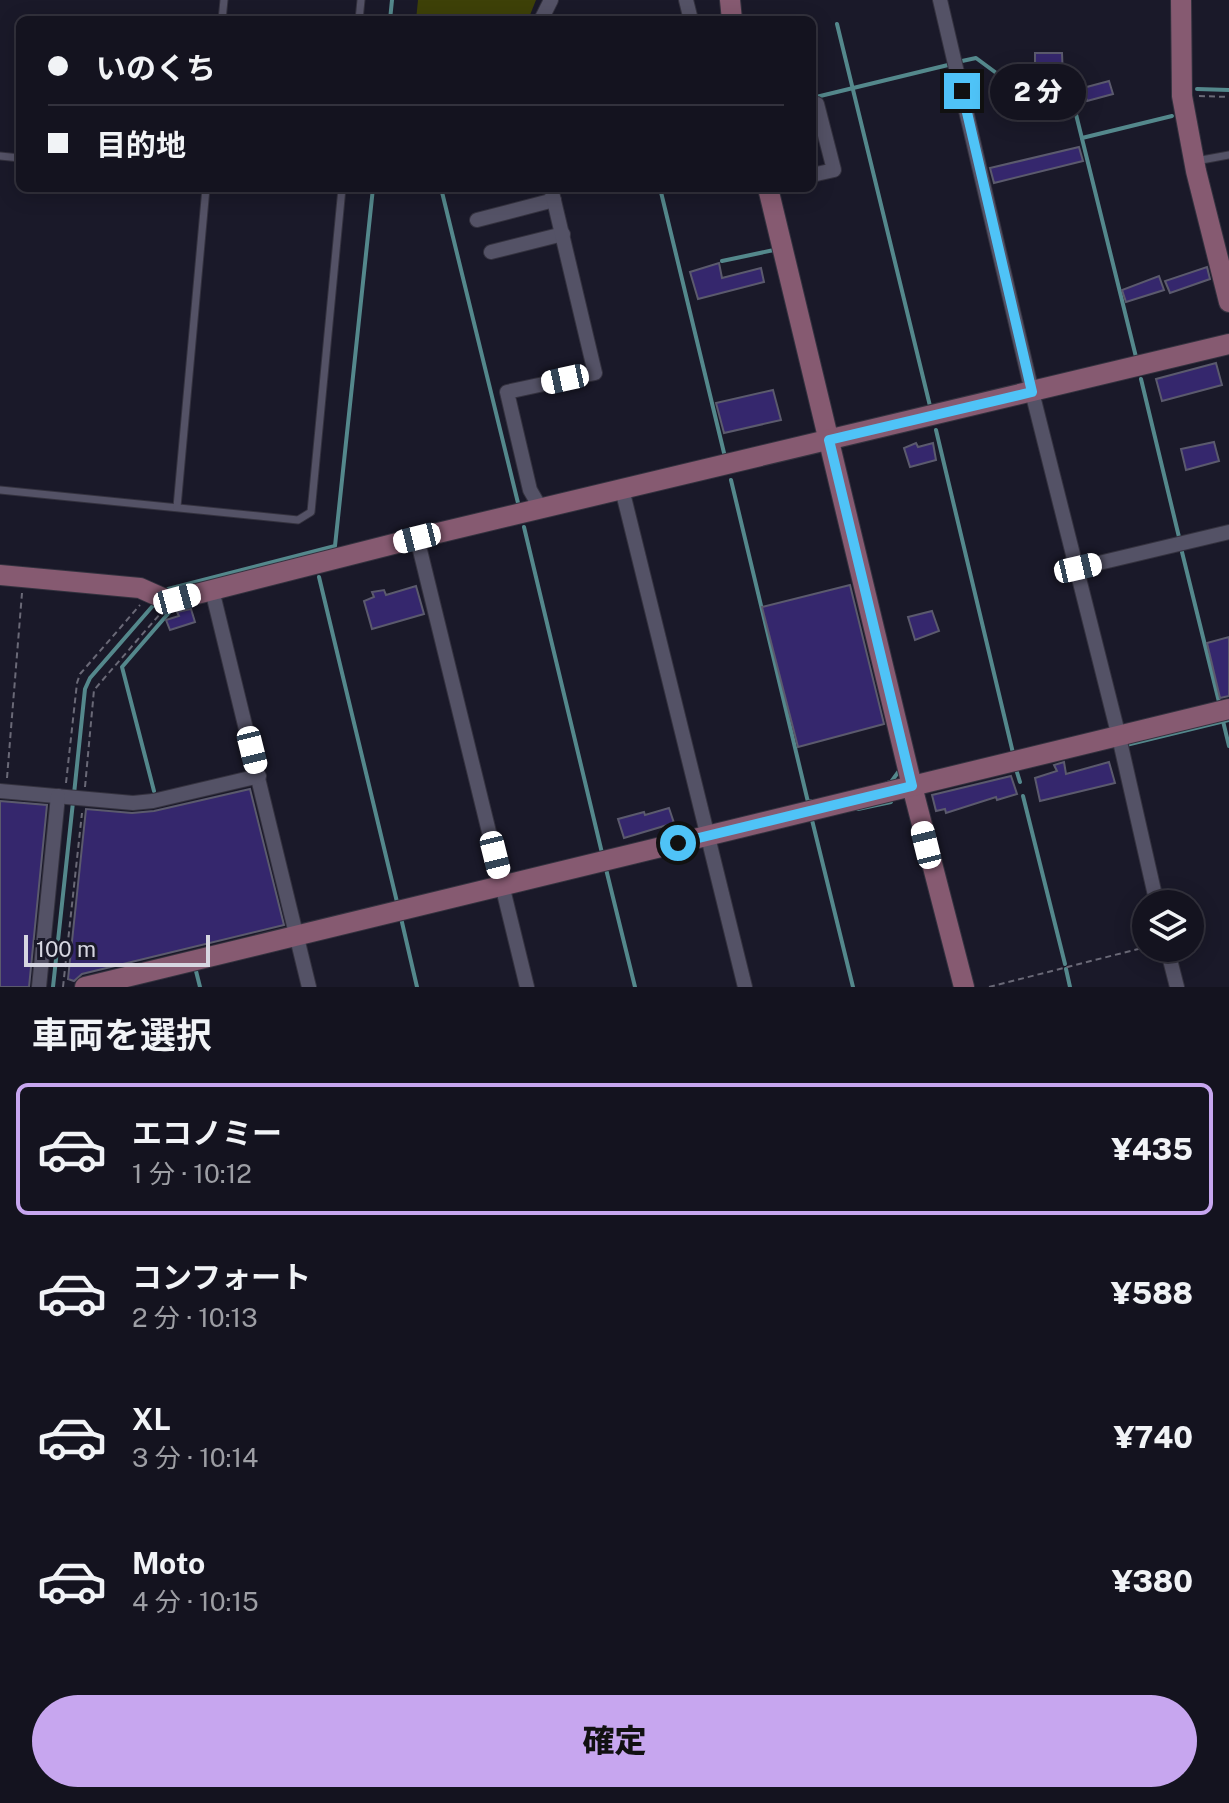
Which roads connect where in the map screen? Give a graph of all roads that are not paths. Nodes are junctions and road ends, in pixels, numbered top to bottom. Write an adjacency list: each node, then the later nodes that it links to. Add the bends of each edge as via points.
1 (940, 0): 16 (street)
2 (1181, 0): 5 (street, via 1182,96)
3 (816, 104): 6 (street, via 834,170)
4 (1229, 155): 5 (lane)
5 (1194, 161): 14 (street)
6 (816, 174)
7 (206, 192): 20 (lane)
8 (342, 192): 20 (lane, via 311,512 298,520)
9 (769, 192): 17 (street)
10 (553, 194): 11 (street); 12 (street)
11 (477, 220)
12 (563, 234): 13 (street); 21 (street, via 595,373 507,392 530,490)
13 (491, 252)
14 (1229, 302)
15 (1229, 344): 16 (street)
16 (1032, 392): 17 (street); 24 (street)
17 (829, 440): 18 (street); 30 (street)
18 (622, 489): 21 (street); 33 (street)
19 (0, 490): 20 (lane)
20 (177, 507)
21 (541, 509): 23 (street)
22 (1229, 532): 24 (street)
23 (417, 538): 26 (street); 34 (street)
24 (1078, 568): 28 (street)
25 (0, 575): 26 (street, via 161,595)
26 (212, 590): 29 (street)
27 (1229, 709): 28 (street)
28 (1119, 737): 30 (street); 35 (street)
29 (259, 776): 32 (street, via 153,801); 36 (street)
30 (912, 786): 33 (street); 43 (street)
31 (3, 791): 32 (street)
32 (71, 797): 39 (street)
33 (707, 835): 34 (street); 42 (street)
34 (502, 886): 36 (street); 41 (street)
35 (1154, 890)
36 (297, 936): 38 (street); 40 (street)
37 (1171, 962): 44 (street)
38 (90, 986)
39 (39, 987)
40 (309, 987)
41 (527, 987)
42 (745, 987)
43 (964, 987)
44 (1177, 987)

